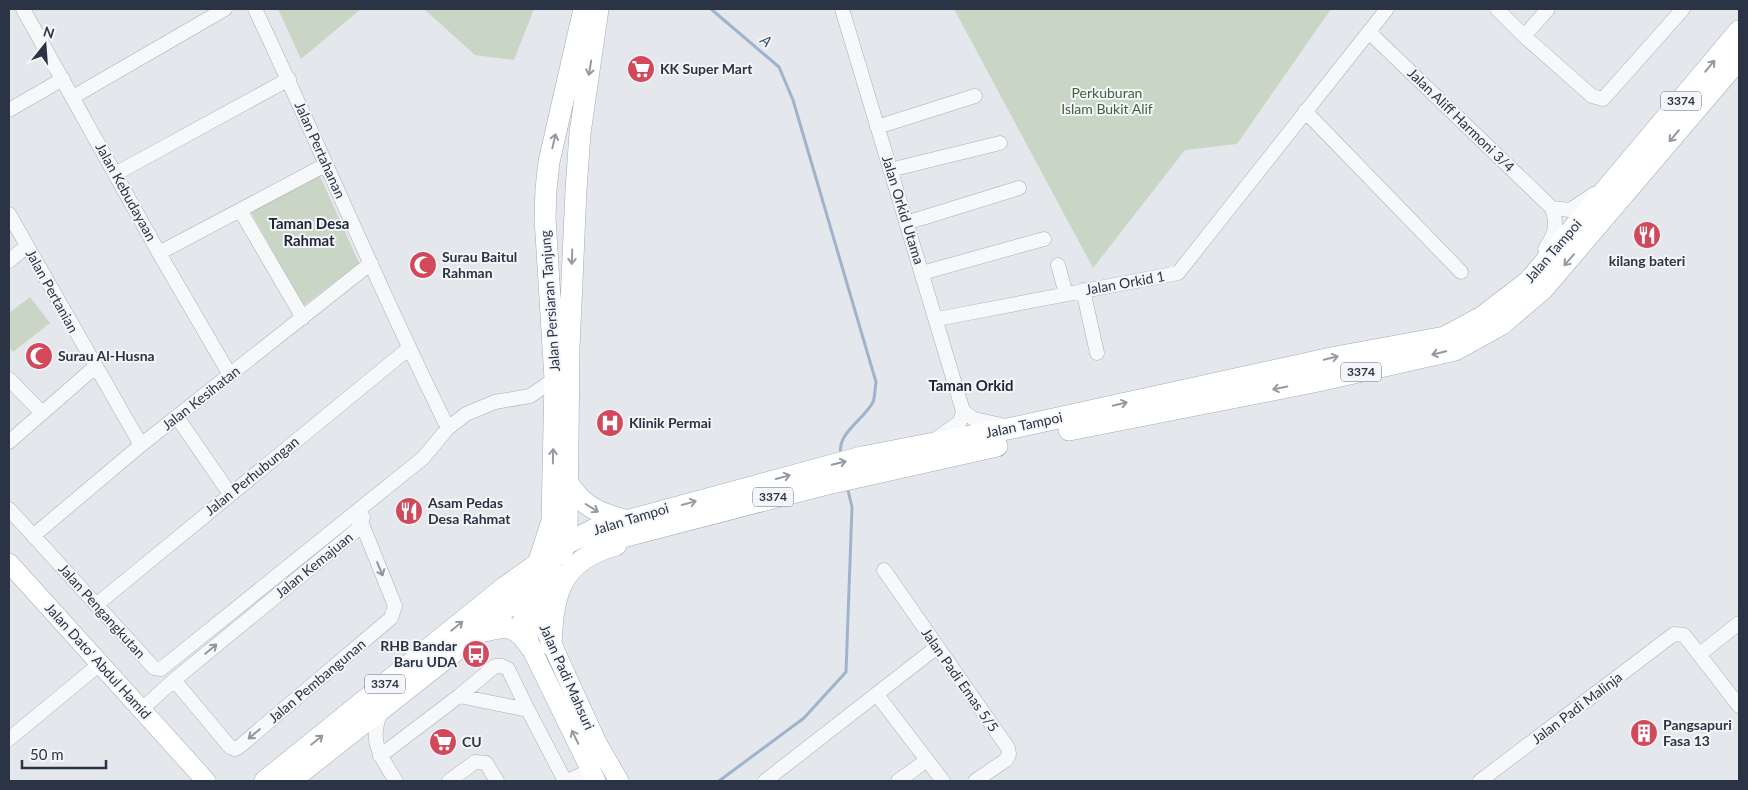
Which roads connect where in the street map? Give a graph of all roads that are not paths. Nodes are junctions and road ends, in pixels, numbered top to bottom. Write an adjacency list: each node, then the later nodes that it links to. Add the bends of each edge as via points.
1 (225, 9): 18 (street)
2 (255, 9): 15 (street, Jalan Pertahanan)
3 (584, 9): 28 (main road, Jalan Persiaran Tanjung, one-way to 3, via 549,162)
4 (598, 9): 29 (main road, Jalan Persiaran Tanjung, one-way to 29, via 580,133)
5 (842, 9): 21 (street, Jalan Orkid Utama)
6 (1387, 9): 12 (street, Jalan Orkid 1)
7 (1497, 9): 13 (street)
8 (1548, 9): 13 (street)
9 (1683, 9): 13 (street, via 1603,99 1592,96)
10 (29, 10): 16 (street, Jalan Kebudayaan)
11 (1739, 31): 25 (main road, Jalan Tampoi / 3374, one-way to 11)
12 (1369, 32): 20 (street, Jalan Orkid 1); 30 (street, Jalan Aliff Harmoni 3/4)
13 (1524, 36)
14 (1739, 59): 63 (main road, Jalan Tampoi / 3374, one-way to 63, via 1543,289 1502,324 1455,350 1091,425)
15 (289, 79): 23 (street, Jalan Pertahanan); 26 (street)
16 (63, 80): 18 (street, Jalan Kebudayaan); 19 (street)
17 (975, 96): 21 (street)
18 (73, 97): 26 (street, Jalan Kebudayaan)
19 (9, 110)
20 (1305, 111): 40 (street); 42 (street, Jalan Orkid 1, via 1178,273)
21 (877, 127): 24 (street, Jalan Orkid Utama)
22 (1000, 143): 24 (street)
23 (325, 165): 31 (street); 38 (street, Jalan Pertahanan)
24 (890, 170): 33 (street, Jalan Orkid Utama)
25 (1622, 170): 30 (street, via 1570,210); 44 (main road, Jalan Tampoi / 3374, via 1529,281)
26 (116, 174): 36 (street, Jalan Kebudayaan)
27 (1020, 188): 33 (street)
28 (546, 189): 29 (main road, via 549,219 557,228 564,224); 52 (main road, Jalan Persiaran Tanjung, via 544,218)
29 (576, 190): 65 (main road, Jalan Persiaran Tanjung, one-way to 65)
30 (1552, 208): 44 (street, via 1557,222 1555,233 1534,264)
31 (240, 210): 36 (street); 45 (street)
32 (9, 214): 35 (street, Jalan Pertanian)
33 (906, 223): 41 (street, Jalan Orkid Utama)
34 (1044, 238): 41 (street)
35 (27, 246): 37 (street); 49 (street, Jalan Pertanian)
36 (159, 253): 50 (street, Jalan Kebudayaan)
37 (9, 261)
38 (371, 264): 45 (street, Jalan Kesihatan); 47 (street, Jalan Pertahanan)
39 (1058, 265): 43 (street)
40 (1461, 272)
41 (922, 273): 46 (street, Jalan Orkid Utama)
42 (1083, 290): 43 (street, Jalan Orkid 1); 48 (street)
43 (1066, 294): 46 (street, Jalan Orkid 1)
44 (1498, 306): 58 (main road, Jalan Tampoi / 3374, one-way to 44, via 1336,357 1445,337)
45 (303, 318): 50 (street, Jalan Kesihatan)
46 (937, 319): 54 (street, Jalan Orkid Utama)
47 (408, 349): 59 (street, Jalan Pertahanan); 66 (street, Jalan Perhubungan)
48 (1097, 353)
49 (95, 367): 55 (street); 61 (street, Jalan Pertanian)
50 (230, 375): 57 (street, Jalan Kesihatan)
51 (9, 379): 55 (street)
52 (555, 379): 53 (street); 56 (main road, Jalan Persiaran Tanjung)
53 (530, 396): 56 (street); 59 (street, via 480,407)
54 (964, 411): 58 (street, via 986,423); 62 (street, via 960,422)
55 (42, 413): 60 (street)
56 (554, 414): 67 (main road, Jalan Persiaran Tanjung, one-way to 56)
57 (177, 417): 61 (street, Jalan Kesihatan); 66 (street)
58 (1017, 427): 62 (main road, Jalan Tampoi / 3374)
59 (448, 428): 68 (street, via 423,458)
60 (9, 442)
61 (141, 445): 73 (street, Jalan Kesihatan)
62 (925, 446): 63 (main road, Jalan Tampoi / 3374)
63 (863, 466): 64 (main road, Jalan Tampoi / 3374)
64 (819, 477): 70 (main road, Jalan Tampoi / 3374, one-way to 64); 72 (main road, Jalan Tampoi / 3374)
65 (567, 482): 70 (main road, one-way to 70, via 588,506 607,516); 74 (main road, Jalan Persiaran Tanjung)
66 (230, 494): 79 (street, Jalan Perhubungan)
67 (552, 498): 76 (main road, Jalan Persiaran Tanjung); 78 (main road, via 545,526)
68 (366, 504): 71 (street, Jalan Kemajuan); 79 (street, Jalan Pengangkutan, via 161,669 154,668)
69 (9, 509): 73 (street, Jalan Pengangkutan)
70 (625, 520): 74 (main road, Jalan Tampoi / 3374, via 593,530)
71 (362, 524): 86 (street, Jalan Kemajuan, one-way to 71); 86 (street, Jalan Pembangunan, one-way to 86, via 395,612 239,747 230,747)
72 (667, 524): 76 (main road, Jalan Tampoi / 3374, via 594,544); 82 (main road, via 645,537 603,548 574,566 560,587)
73 (33, 536): 79 (street, Jalan Pengangkutan)
74 (566, 544): 76 (main road, Jalan Tampoi / 3374)
75 (9, 563): 85 (main road, Jalan Dato' Abdul Hamid)
76 (546, 565): 78 (main road, Jalan Tampoi / 3374); 82 (main road, Jalan Padi Mahsuri, via 540,607)
77 (884, 570): 83 (street, Jalan Padi Emas 5/5)
78 (515, 589): 81 (main road, Jalan Tampoi / 3374); 82 (main road, Jalan Padi Mahsuri, via 523,619); 99 (main road, Jalan Tampoi / 3374, one-way to 78)
79 (96, 605)
80 (1739, 623): 84 (street)
81 (478, 633): 82 (main road, via 496,627 511,628); 89 (main road, Jalan Tampoi / 3374)
82 (541, 646): 96 (main road, Jalan Padi Mahsuri, one-way to 82); 105 (main road, Jalan Padi Mahsuri)
83 (938, 647): 88 (street); 109 (street, Jalan Padi Emas 5/5, via 1008,748 1006,760)
84 (1700, 654): 90 (street); 97 (street, Jalan Padi Malinja, via 1684,635 1674,634)
85 (101, 663): 91 (main road, Jalan Dato' Abdul Hamid); 93 (street)
86 (174, 680): 91 (street, Jalan Kemajuan)
87 (459, 696): 92 (street); 92 (street, via 495,666 502,666 508,669); 94 (street)
88 (878, 696): 95 (street); 106 (street)
89 (384, 706): 94 (street, via 375,736); 100 (main road, Jalan Tampoi / 3374)
90 (1739, 706)
91 (142, 710): 98 (main road, Jalan Dato' Abdul Hamid)
92 (528, 710): 104 (street)
93 (9, 739)
94 (380, 756): 101 (street)
95 (927, 760): 107 (street); 108 (street)
96 (594, 776): 104 (street)
97 (1489, 779)
98 (206, 781)
99 (265, 781)
100 (290, 781)
101 (396, 781)
102 (449, 781): 103 (street, via 475,762 486,763)
103 (497, 781)
104 (566, 781)
105 (619, 781)
106 (765, 781)
107 (898, 781)
108 (943, 781)
109 (975, 781)

